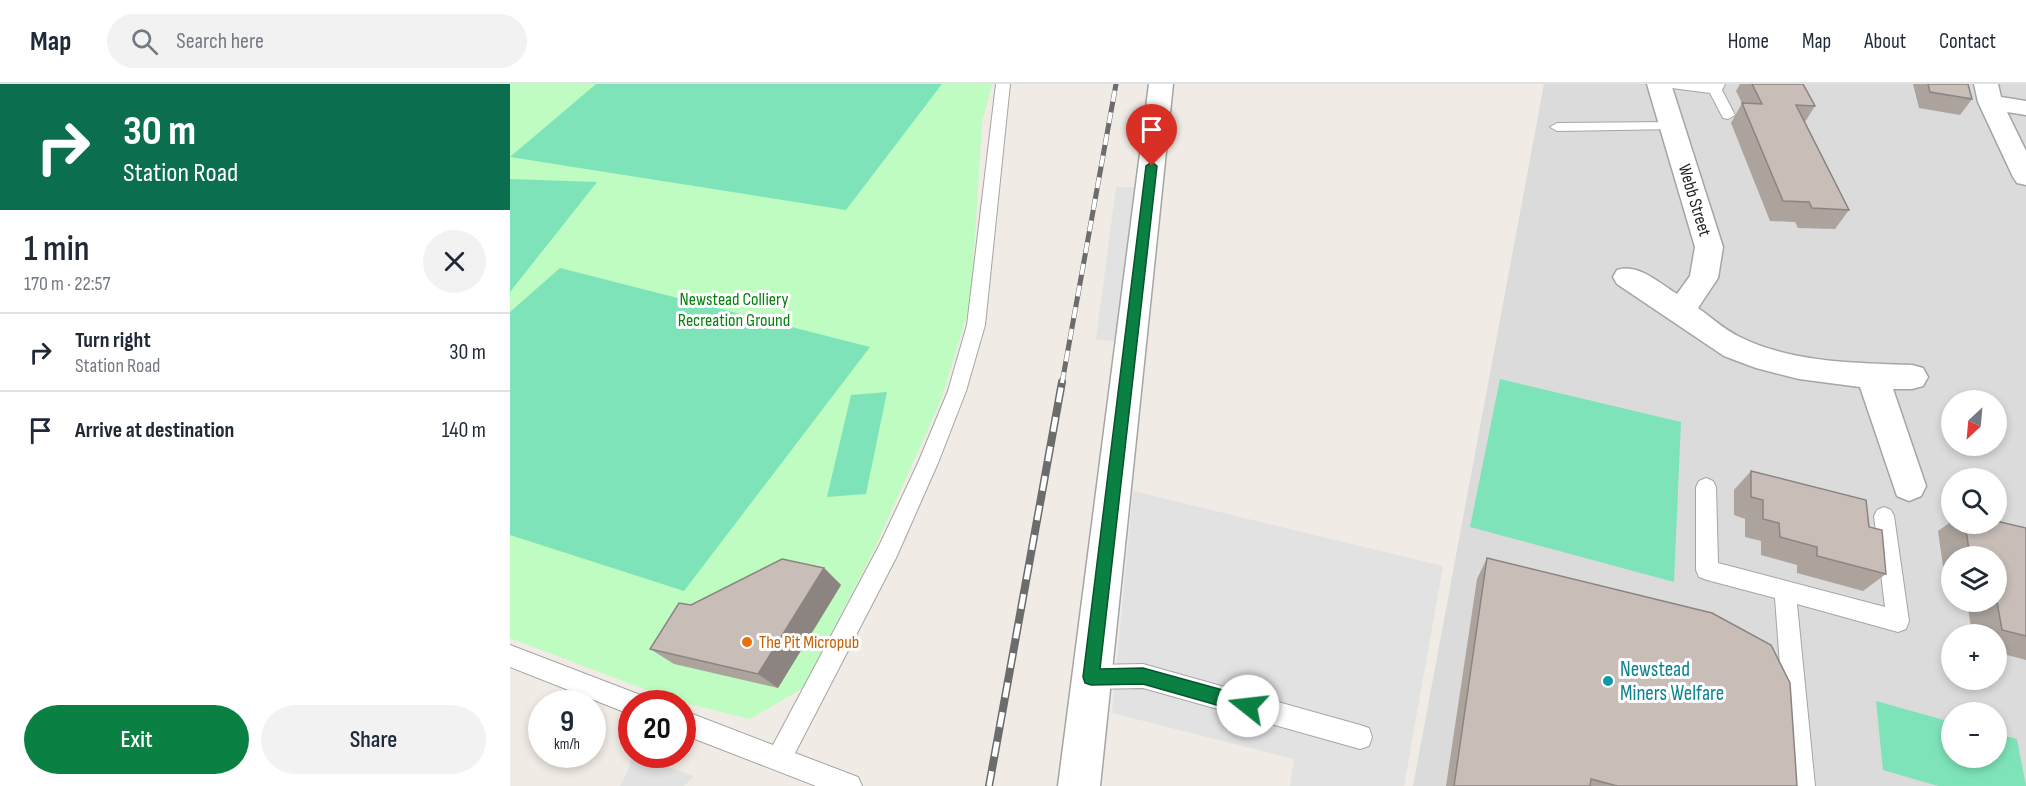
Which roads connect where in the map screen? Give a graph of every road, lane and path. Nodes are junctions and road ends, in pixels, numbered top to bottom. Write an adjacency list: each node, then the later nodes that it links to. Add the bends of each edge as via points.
1 (1003, 84): 25 (lane, via 976,325 957,391 888,551)
2 (1161, 84): 21 (street)
3 (1659, 84): 9 (street, Webb Street)
4 (1672, 84): 5 (lane)
5 (1717, 87): 8 (lane)
6 (1988, 93): 7 (street); 11 (street)
7 (2026, 108)
8 (1728, 115)
9 (1672, 126): 10 (lane); 13 (street, Webb Street, via 1709,247 1704,278)
10 (1557, 127)
11 (2026, 177)
12 (1627, 277): 13 (street)
13 (1681, 311): 14 (street, via 1733,347 1781,364)
14 (1872, 375): 15 (street); 16 (street)
15 (1912, 377)
16 (1909, 486)
17 (1706, 487): 19 (lane, via 1707,570)
18 (1884, 516): 19 (lane, via 1898,621)
19 (1785, 591): 28 (lane)
20 (510, 656): 22 (lane)
21 (1091, 677): 24 (lane, via 1143,676); 27 (street)
22 (618, 697)
23 (696, 727): 25 (lane)
24 (1360, 737)
25 (779, 759): 26 (lane)
26 (849, 786)
27 (1079, 786)
28 (1802, 786)

